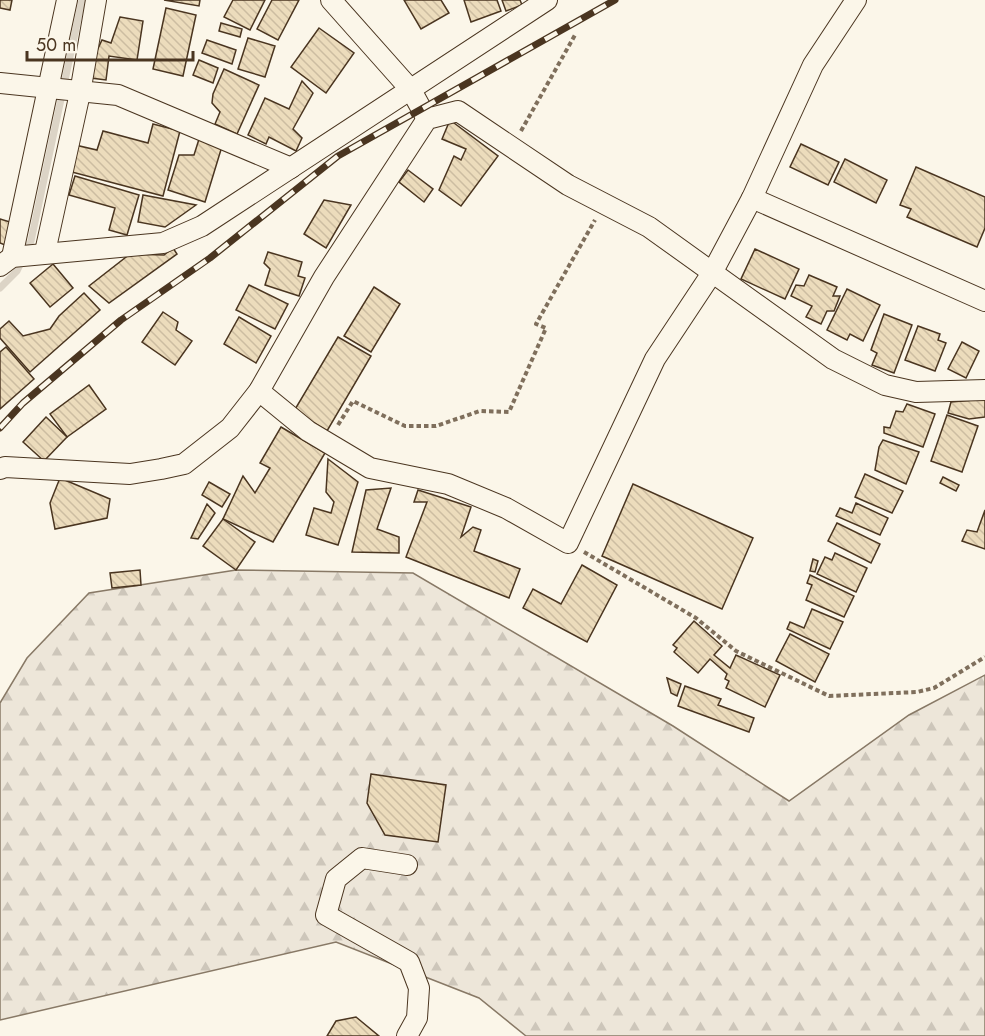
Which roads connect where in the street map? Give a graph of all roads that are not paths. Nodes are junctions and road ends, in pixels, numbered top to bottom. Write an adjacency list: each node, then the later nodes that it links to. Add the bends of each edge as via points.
1 (67, 0): 7 (street)
2 (96, 0): 9 (street)
3 (331, 0): 8 (street)
4 (547, 0): 8 (street)
5 (856, 0): 12 (street, via 813,65)
6 (0, 83): 7 (street)
7 (48, 89): 9 (street); 14 (street)
8 (411, 90): 10 (street); 11 (street)
9 (80, 93): 11 (street, via 118,95); 13 (street)
10 (427, 118): 15 (street, via 459,111 568,185 649,227); 18 (street, via 324,277)
11 (291, 168): 13 (street, via 202,226 163,243)
12 (752, 198): 15 (street); 16 (street)
13 (45, 252): 14 (street)
14 (6, 261)
15 (712, 273): 17 (street, via 833,358 885,385 916,392); 18 (street, via 655,358 568,543 496,504 448,484 370,468 308,431)
16 (985, 301)
17 (985, 390)
18 (259, 391): 19 (street, via 230,428 184,464 130,474)
19 (0, 469)
20 (407, 865): 21 (street, via 362,858 336,879 326,915 409,962 418,988 417,1018)
21 (407, 1036)

